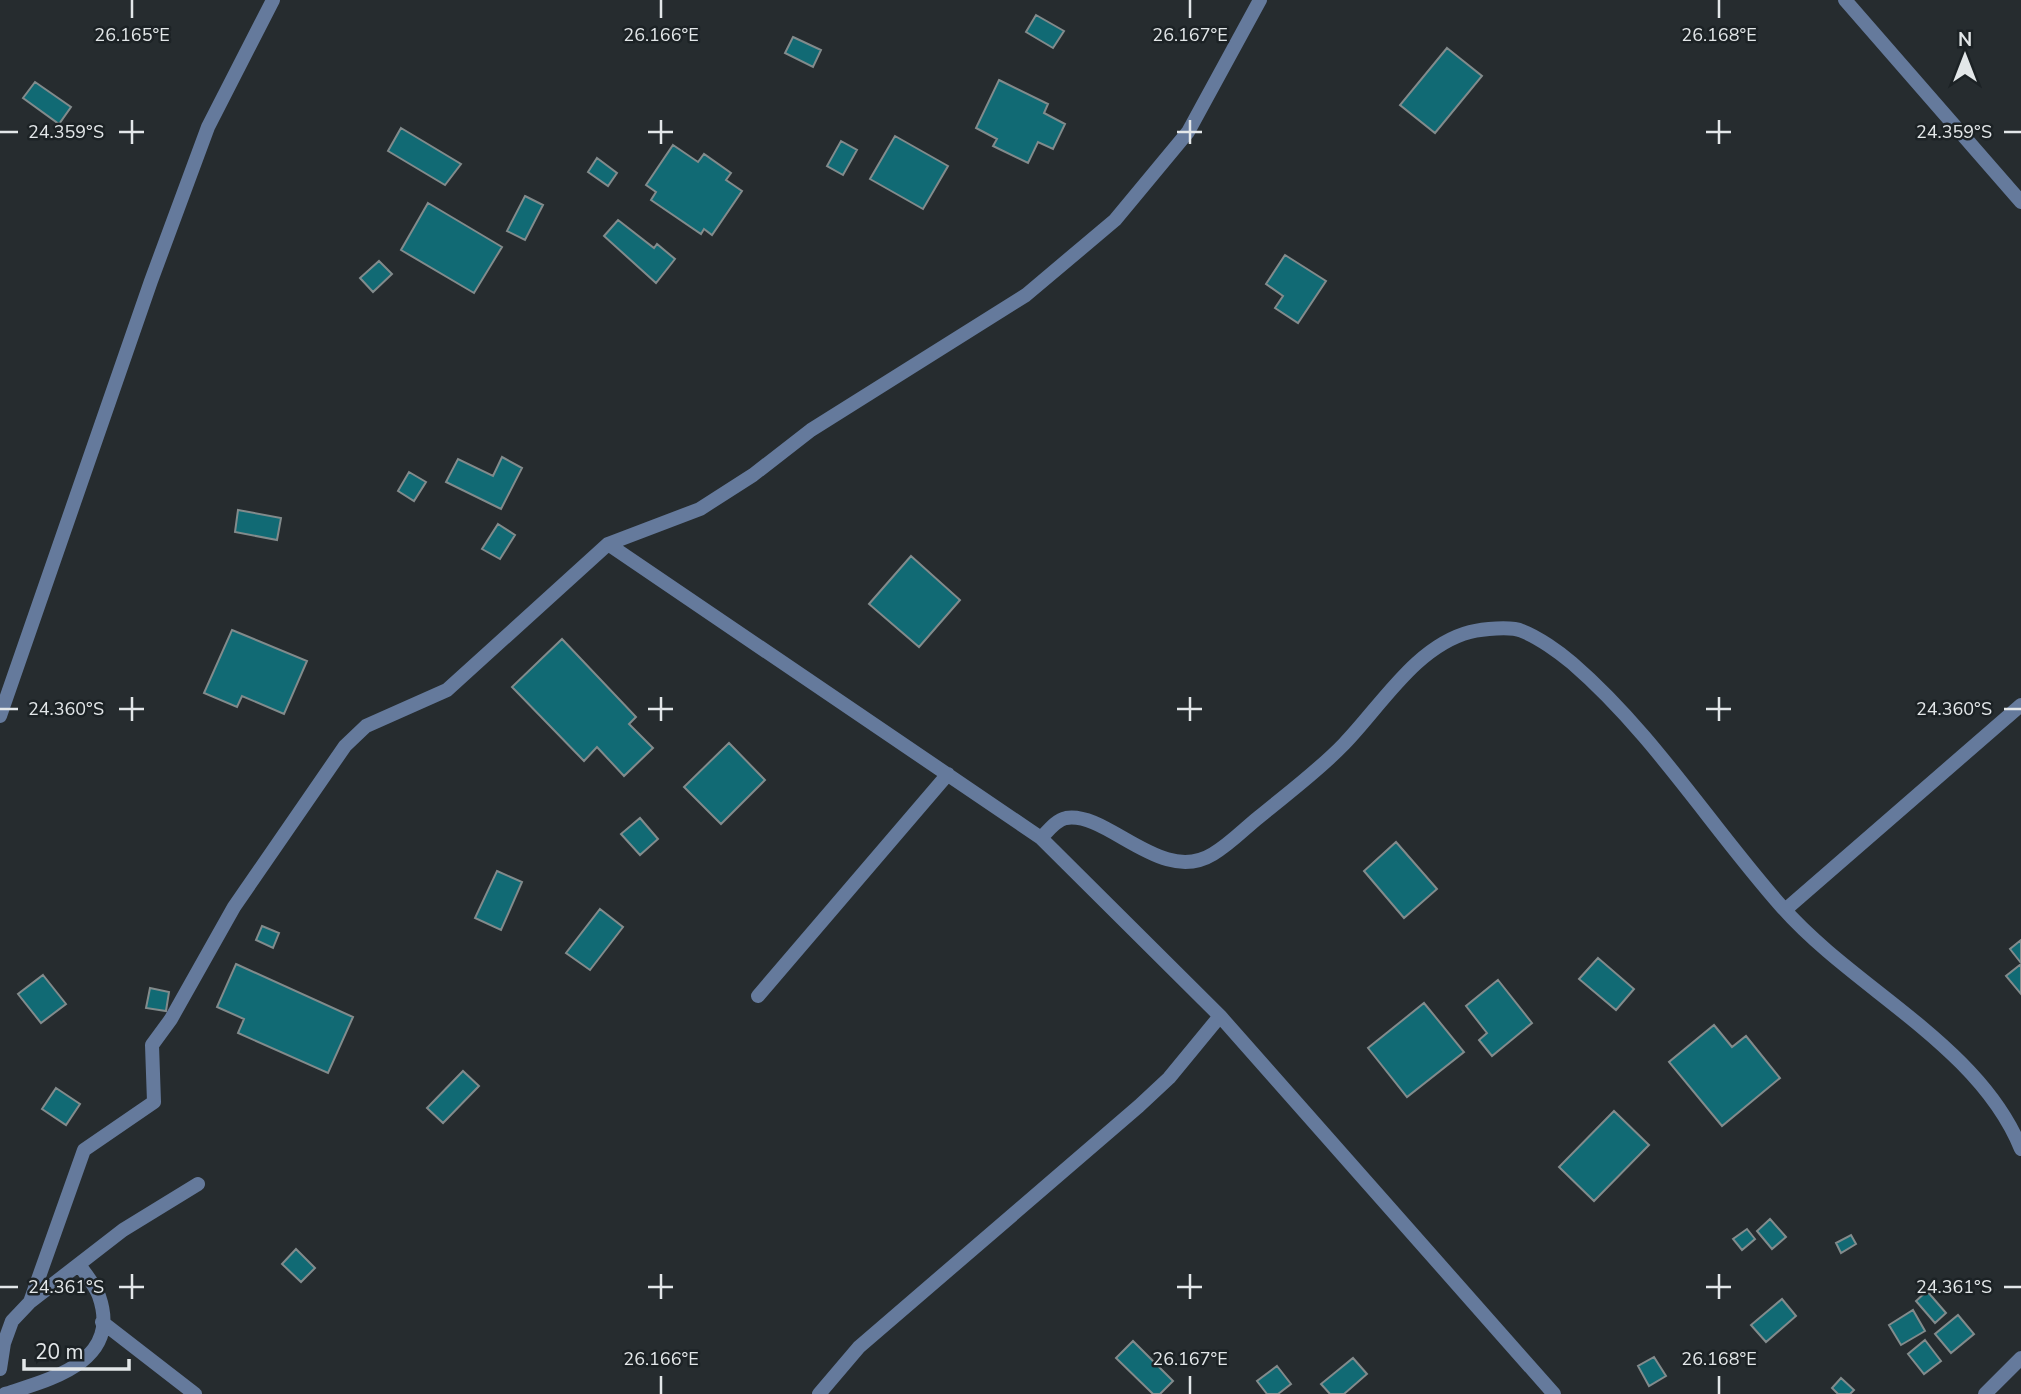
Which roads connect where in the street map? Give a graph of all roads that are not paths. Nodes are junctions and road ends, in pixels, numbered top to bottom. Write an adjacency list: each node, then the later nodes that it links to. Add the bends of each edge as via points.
1 (273, 0): 6 (street, via 208,127)
2 (1260, 0): 5 (street, via 1188,132 1115,220 1026,295 811,430 700,509)
3 (1845, 0): 4 (street)
4 (2021, 201)
5 (608, 544): 9 (street); 17 (street, via 447,690 366,726 345,746 234,907 152,1045 154,1102 84,1150)
6 (4, 696): 8 (street)
7 (2021, 705): 11 (street)
8 (0, 716)
9 (948, 774): 10 (street); 12 (street)
10 (1041, 838): 11 (street, via 1069,817 1166,859 1188,863 1212,855 1317,771 1431,649 1471,632 1521,629 1570,662 1644,735); 13 (street)
11 (1785, 910): 14 (street, via 1983,1086)
12 (758, 996)
13 (1220, 1016): 23 (street, via 1149,1097 859,1347); 24 (street)
14 (2021, 1149)
15 (198, 1184): 16 (street, via 123,1230)
16 (79, 1264): 17 (street); 18 (street, via 99,1297)
17 (30, 1302): 20 (street, via 12,1321)
18 (102, 1322): 21 (street, via 99,1343 86,1361); 22 (street)
19 (2021, 1358): 25 (street)
20 (0, 1369)
21 (5, 1394)
22 (195, 1394)
23 (819, 1394)
24 (1554, 1394)
25 (1985, 1394)

